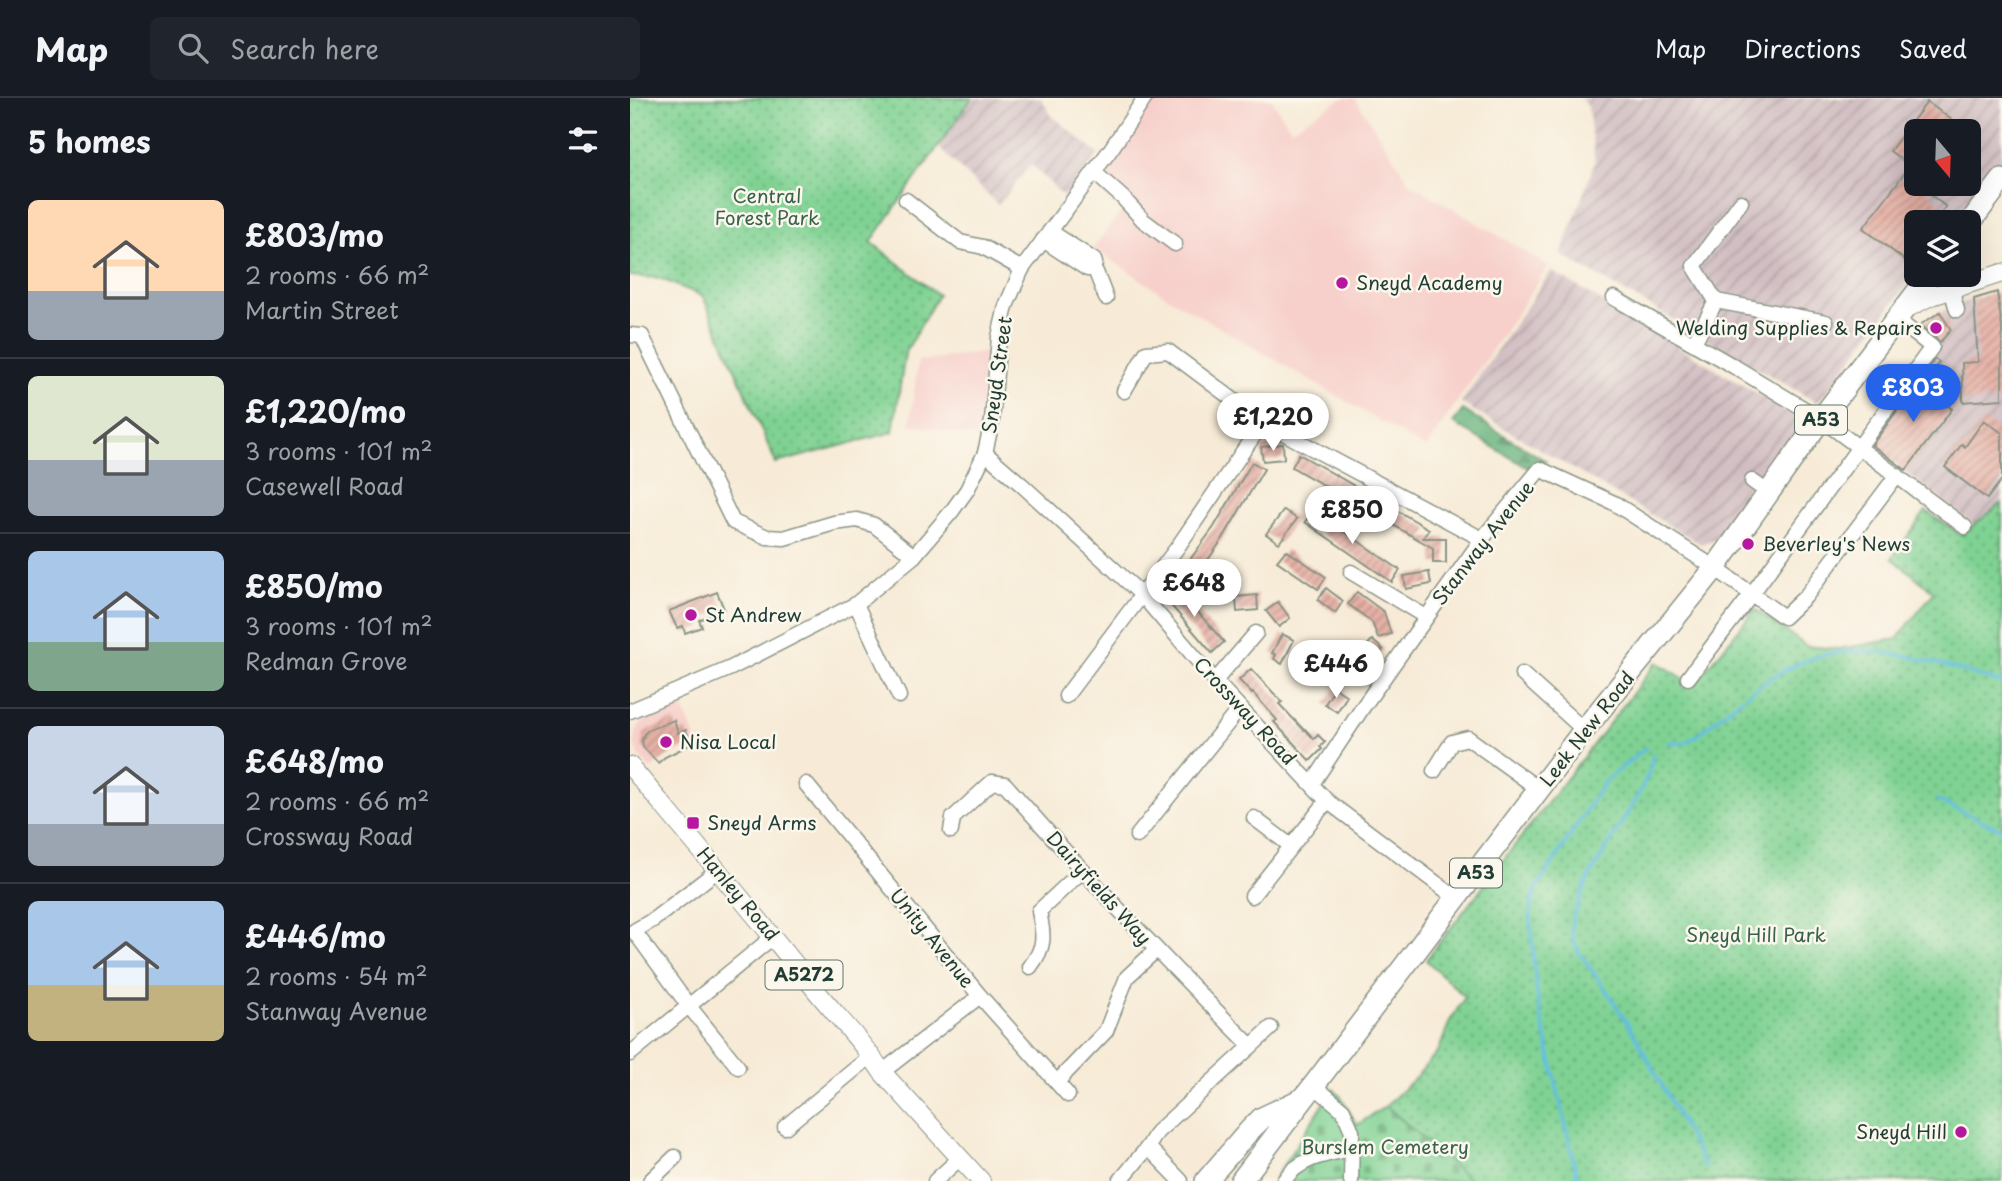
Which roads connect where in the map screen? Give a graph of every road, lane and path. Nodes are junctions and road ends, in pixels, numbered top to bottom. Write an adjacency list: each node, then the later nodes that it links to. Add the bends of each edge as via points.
1 (1145, 98): 2 (street, Sneyd Street)
2 (1094, 172): 7 (street, Sneyd Street); 8 (street)
3 (2002, 180): 6 (highway)
4 (906, 200): 9 (street, via 960,243 984,247)
5 (1741, 202): 15 (street, via 1693,267)
6 (1980, 210)
7 (1046, 235): 9 (street, Sneyd Street); 13 (street, via 1096,272)
8 (1175, 244)
9 (1022, 269): 25 (street, Sneyd Street, via 999,337)
10 (2002, 272): 12 (main road)
11 (1921, 287): 17 (highway, Leek New Road / A53)
12 (1951, 289): 16 (street); 17 (main road)
13 (1105, 298)
14 (1614, 298): 20 (street)
15 (1716, 301): 18 (street); 20 (street)
16 (1957, 310)
17 (1900, 315): 22 (highway, Leek New Road / A53); 24 (street, via 1932,347)
18 (1826, 323)
19 (630, 335): 29 (street, via 642,336 733,522 767,537 784,538 857,520 874,525)
20 (1694, 343): 22 (street)
21 (1124, 391): 23 (street, via 1146,353 1168,351)
22 (1821, 419): 24 (street); 30 (highway, Leek New Road / A53, via 1761,487)
23 (1263, 422): 28 (street); 32 (street)
24 (1858, 446): 26 (street); 33 (street)
25 (985, 453): 29 (street, Sneyd Street, via 953,511); 32 (street, Crossway Road)
26 (1897, 475): 27 (street); 33 (street, via 1784,617)
27 (1965, 527)
28 (1482, 539): 30 (street, Stanway Avenue, via 1541,469 1614,503); 35 (street, Stanway Avenue)
29 (914, 556): 34 (street, Sneyd Street)
30 (1715, 568): 33 (street); 44 (highway, Leek New Road / A53)
31 (1350, 572): 35 (street)
32 (1142, 595): 39 (street, Crossway Road); 41 (street)
33 (1751, 595): 38 (street)
34 (856, 604): 40 (street); 43 (street, Sneyd Street, via 731,668)
35 (1426, 617): 48 (street, Stanway Avenue)
36 (1256, 633): 39 (street)
37 (1522, 674): 44 (street)
38 (1688, 678)
39 (1215, 681): 42 (street, Crossway Road)
40 (899, 696)
41 (1066, 696)
42 (1240, 708): 48 (street, Crossway Road); 53 (street)
43 (630, 711)
44 (1584, 730): 49 (highway, Leek New Road / A53)
45 (630, 766): 55 (main road, Hanley Road / A5272)
46 (1434, 771): 49 (street, via 1452,741 1468,738)
47 (806, 784): 62 (street, Unity Avenue)
48 (1312, 784): 50 (street, Crossway Road)
49 (1540, 790): 58 (highway, Leek New Road / A53)
50 (1327, 801): 54 (street); 58 (street, Crossway Road)
51 (1254, 818): 54 (street)
52 (951, 831): 56 (street, Dairyfields Way, via 953,818 992,782 1005,784)
53 (1137, 836)
54 (1291, 846): 57 (street)
55 (718, 870): 59 (main road, Hanley Road / A5272); 63 (street, via 634,931)
56 (1082, 871): 60 (street, Dairyfields Way); 61 (street, via 1039,911 1044,941)
57 (1252, 896)
58 (1457, 898): 71 (highway, Leek New Road / A53)
59 (774, 936): 63 (street); 67 (main road, Hanley Road / A5272)
60 (1156, 950): 65 (street, Dairyfields Way); 70 (street, via 1127,977 1106,1031)
61 (1030, 967)
62 (980, 996): 69 (street, Unity Avenue); 70 (street)
63 (688, 1006): 66 (street); 68 (street)
64 (1271, 1028): 65 (street)
65 (1251, 1046): 74 (street, via 1157,1132)
66 (630, 1054)
67 (872, 1055): 69 (main road, Hanley Road / A5272); 73 (street)
68 (738, 1067)
69 (882, 1072): 77 (main road, Hanley Road / A5272)
70 (1057, 1082): 72 (street)
71 (1307, 1092): 75 (street, via 1343,1110 1352,1130); 83 (highway, via 1262,1118); 84 (highway, Leek New Road / A53)
72 (1068, 1095)
73 (785, 1127)
74 (1148, 1147): 81 (street); 82 (street)
75 (1352, 1149): 85 (street, via 1292,1168); 86 (street)
76 (675, 1157): 78 (street)
77 (959, 1159): 79 (street); 80 (main road, Hanley Road / A5272)
78 (650, 1181)
79 (935, 1181)
80 (981, 1181)
81 (1120, 1181)
82 (1181, 1181)
83 (1206, 1181)
84 (1241, 1181)
85 (1284, 1181)
86 (1351, 1181)

